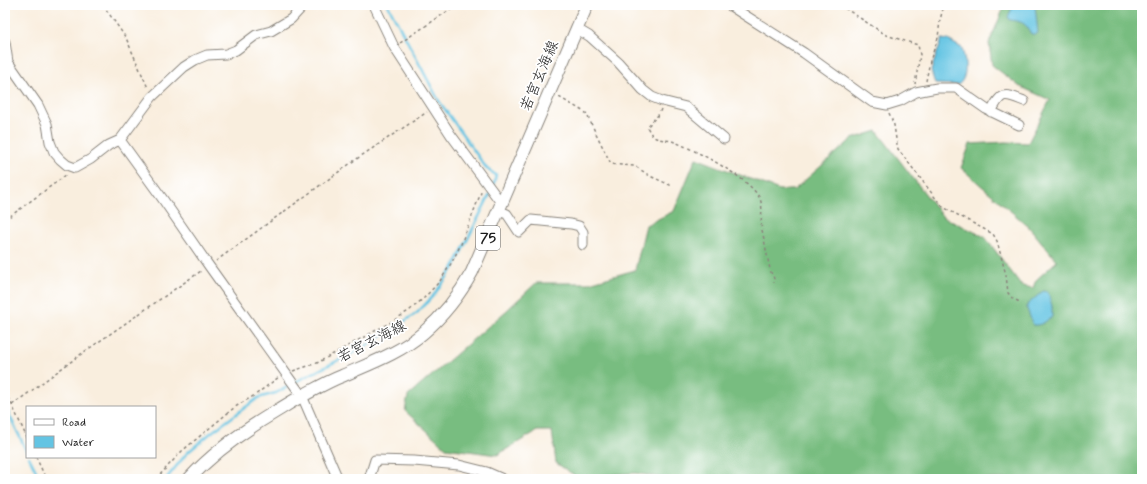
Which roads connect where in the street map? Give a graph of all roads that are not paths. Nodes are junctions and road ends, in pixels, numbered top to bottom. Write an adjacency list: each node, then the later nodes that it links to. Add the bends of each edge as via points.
1 (304, 5): 11 (street, via 285,23 271,31 256,35 236,50 226,54 207,55 184,67 152,97)
2 (374, 5): 12 (street, via 394,47)
3 (587, 5): 5 (main road, 若宮玄海線 / 75)
4 (729, 5): 8 (street, via 804,53 872,102 887,105 920,91 956,88)
5 (577, 28): 10 (street, via 618,62 652,97 686,107); 12 (main road, 若宮玄海線 / 75)
6 (5, 42): 11 (street, via 8,62 38,105 47,124 54,152 67,165 75,168)
7 (1024, 101): 8 (street, via 1008,94 1002,96)
8 (991, 112): 9 (street)
9 (1019, 125)
10 (724, 139)
11 (120, 140): 14 (street)
12 (501, 207): 13 (street, via 519,232 531,220 579,226 583,232); 14 (main road, 若宮玄海線 / 75, via 472,272 455,300 437,321 422,335 405,345)
13 (583, 245)
14 (302, 396): 15 (main road, 若宮玄海線 / 75, via 246,430 223,447); 16 (street)
15 (189, 479)
16 (338, 479)
17 (368, 479): 18 (street, via 376,460 459,465 488,472)
18 (503, 479)

